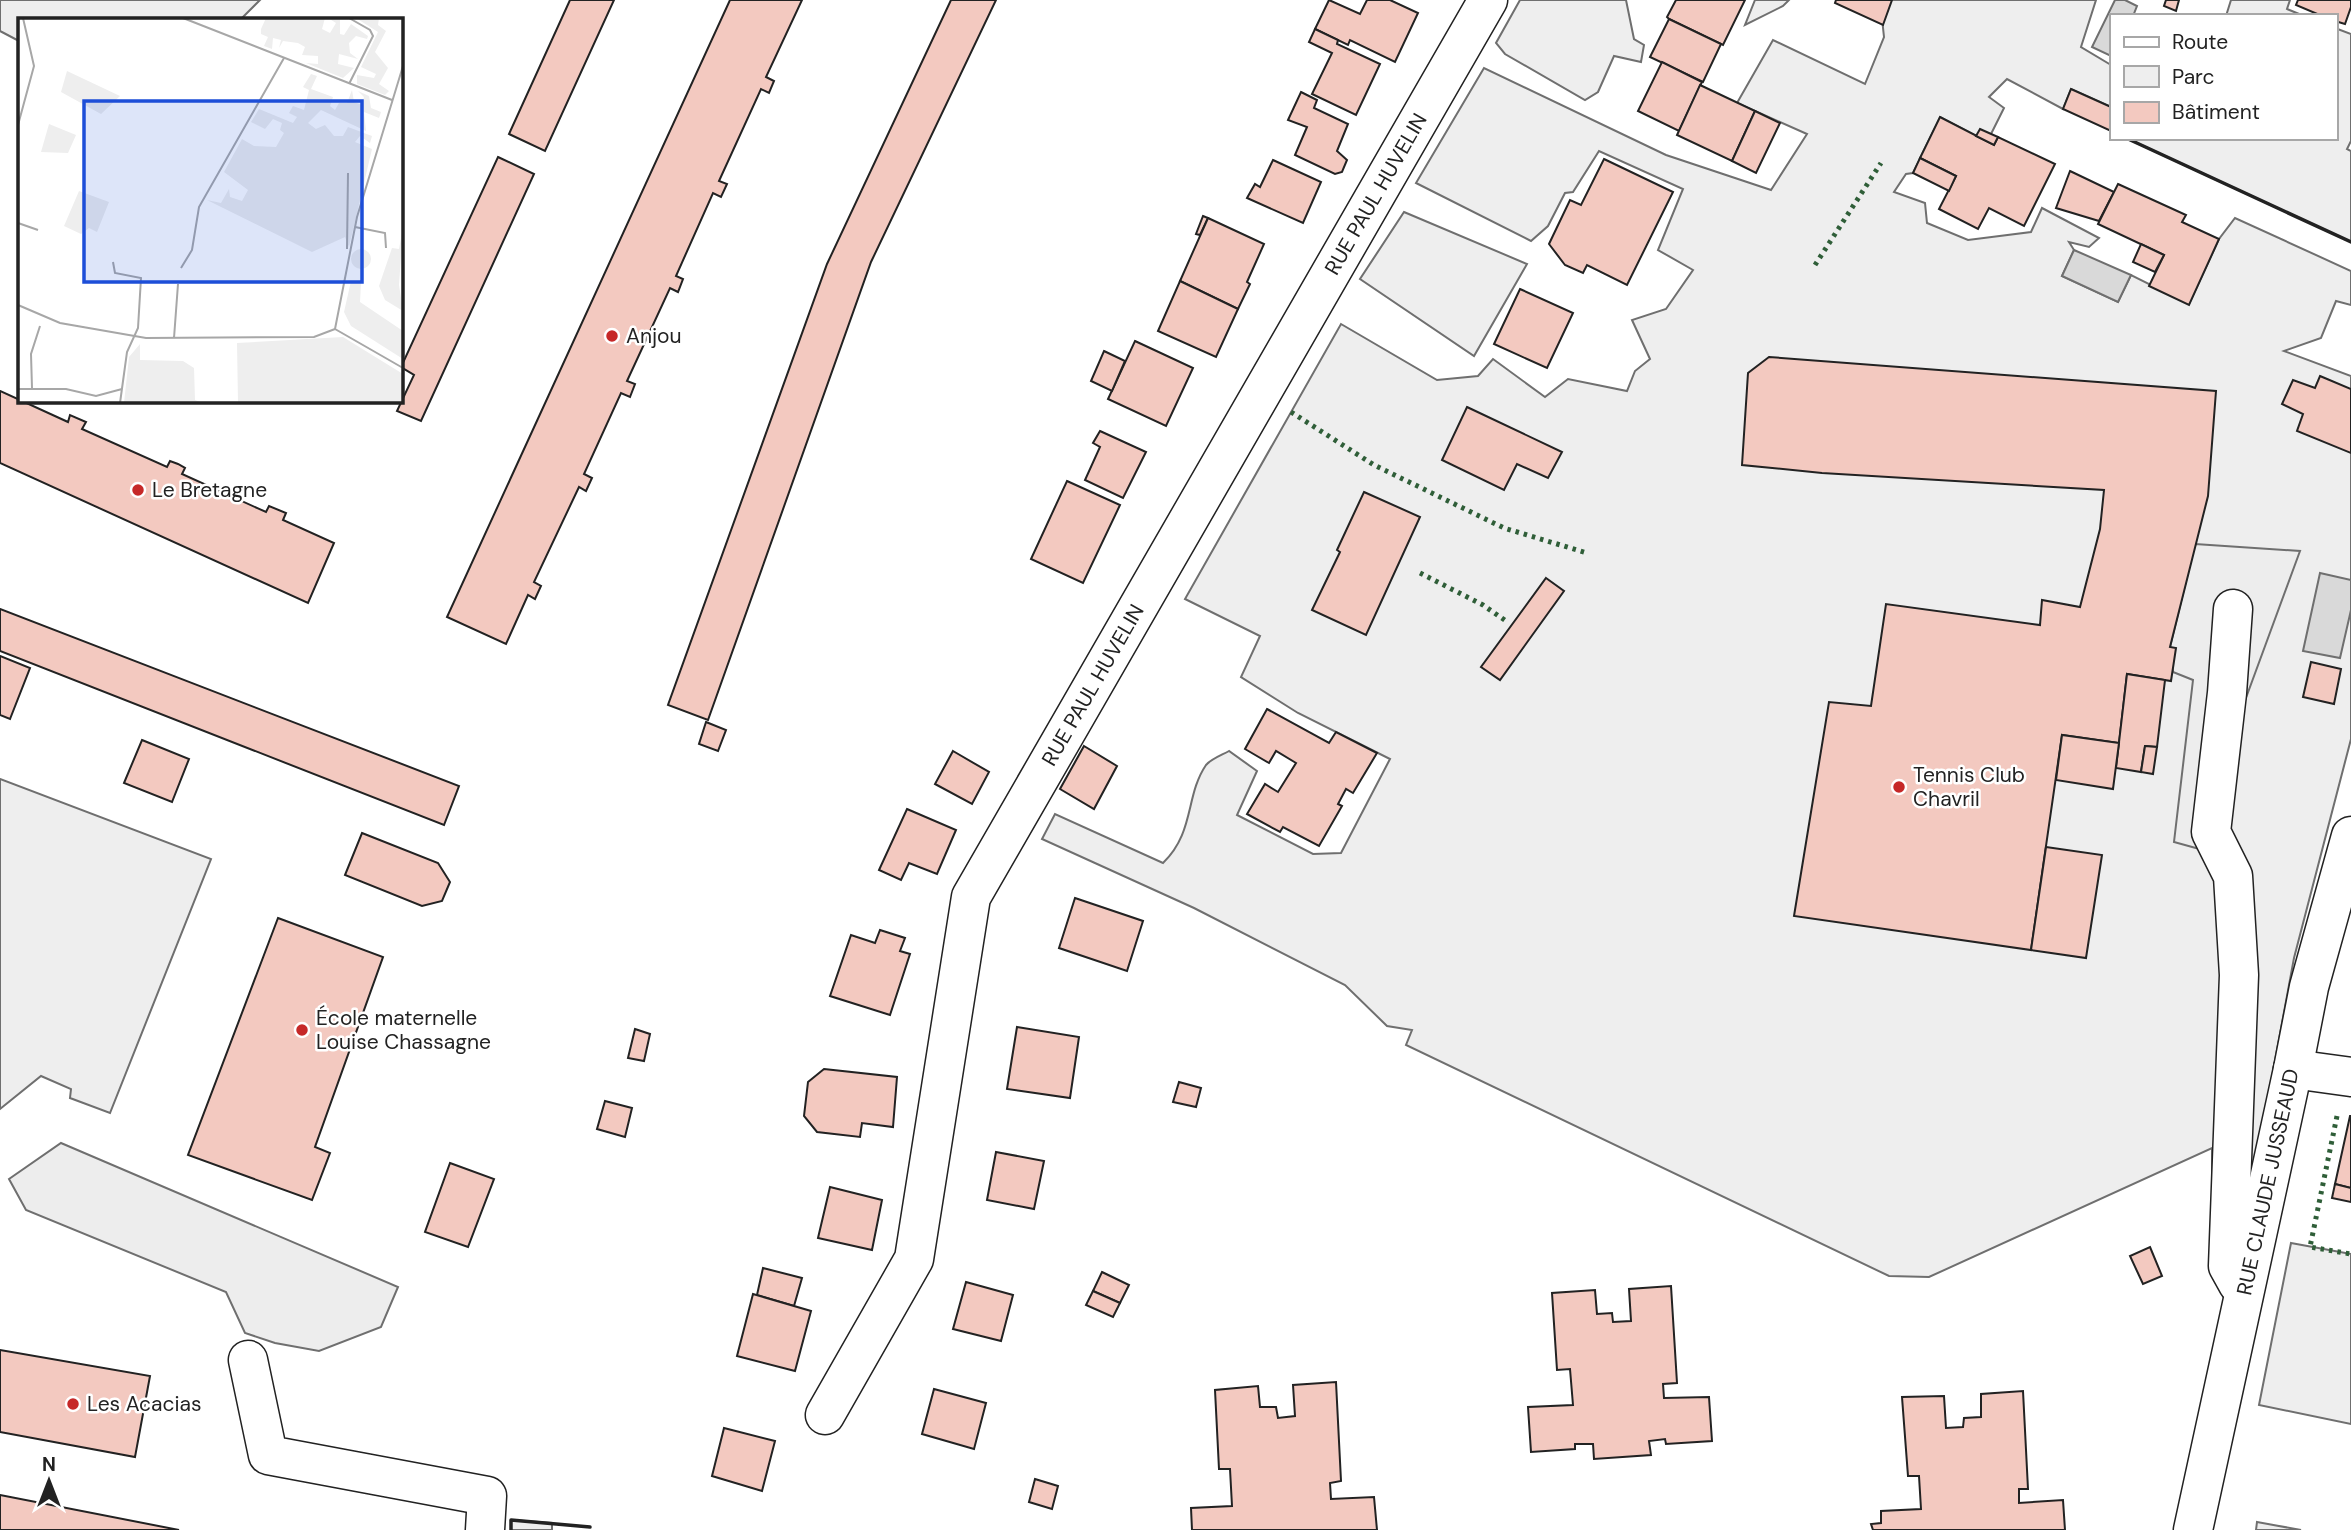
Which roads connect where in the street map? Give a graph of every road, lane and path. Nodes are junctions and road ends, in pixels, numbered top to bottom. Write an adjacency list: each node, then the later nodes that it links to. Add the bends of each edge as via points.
1 (1488, 0): 8 (street, RUE PAUL HUVELIN, via 971,897 914,1259)
2 (2233, 610): 6 (street, via 2211,832 2233,876 2239,975 2228,1266)
3 (2351, 836): 4 (street, RUE CLAUDE JUSSEAUD, via 2309,988)
4 (2293, 1069): 5 (street); 6 (street, RUE CLAUDE JUSSEAUD)
5 (2351, 1077)
6 (2244, 1294): 10 (street, RUE CLAUDE JUSSEAUD)
7 (248, 1360): 9 (street, via 268,1455 487,1496)
8 (825, 1415)
9 (485, 1530)
10 (2193, 1530)

